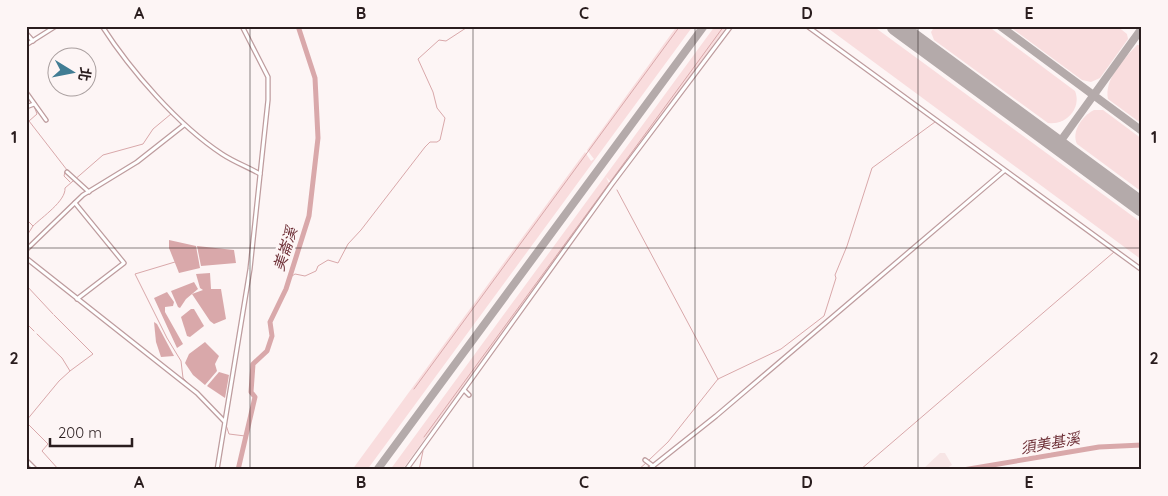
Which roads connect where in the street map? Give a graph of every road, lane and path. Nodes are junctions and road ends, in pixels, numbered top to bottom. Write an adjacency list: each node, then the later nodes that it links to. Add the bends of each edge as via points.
1 (56, 26): 7 (street)
2 (102, 26): 13 (street, via 121,54)
3 (242, 26): 16 (street, via 268,77)
4 (731, 26): 23 (street)
5 (807, 26): 15 (street)
6 (26, 33): 7 (street)
7 (33, 41): 8 (street)
8 (26, 45)
9 (26, 92): 10 (street)
10 (34, 104): 11 (street); 12 (street)
11 (26, 107)
12 (46, 120)
13 (184, 125): 16 (street, via 224,155); 17 (street, via 136,162)
14 (67, 172): 17 (street)
15 (1004, 172): 21 (street); 28 (street)
16 (260, 174): 25 (street, via 250,269)
17 (89, 192): 18 (street)
18 (75, 203): 19 (street); 22 (street, via 124,262)
19 (26, 250)
20 (26, 258): 22 (street)
21 (1142, 270)
22 (77, 299): 25 (street, via 197,392)
23 (464, 390): 24 (street); 31 (street)
24 (469, 395)
25 (225, 421): 30 (street)
26 (26, 460): 29 (street)
27 (645, 460): 28 (street)
28 (653, 466): 32 (street)
29 (36, 470)
30 (217, 470)
31 (406, 470)
32 (648, 470)

